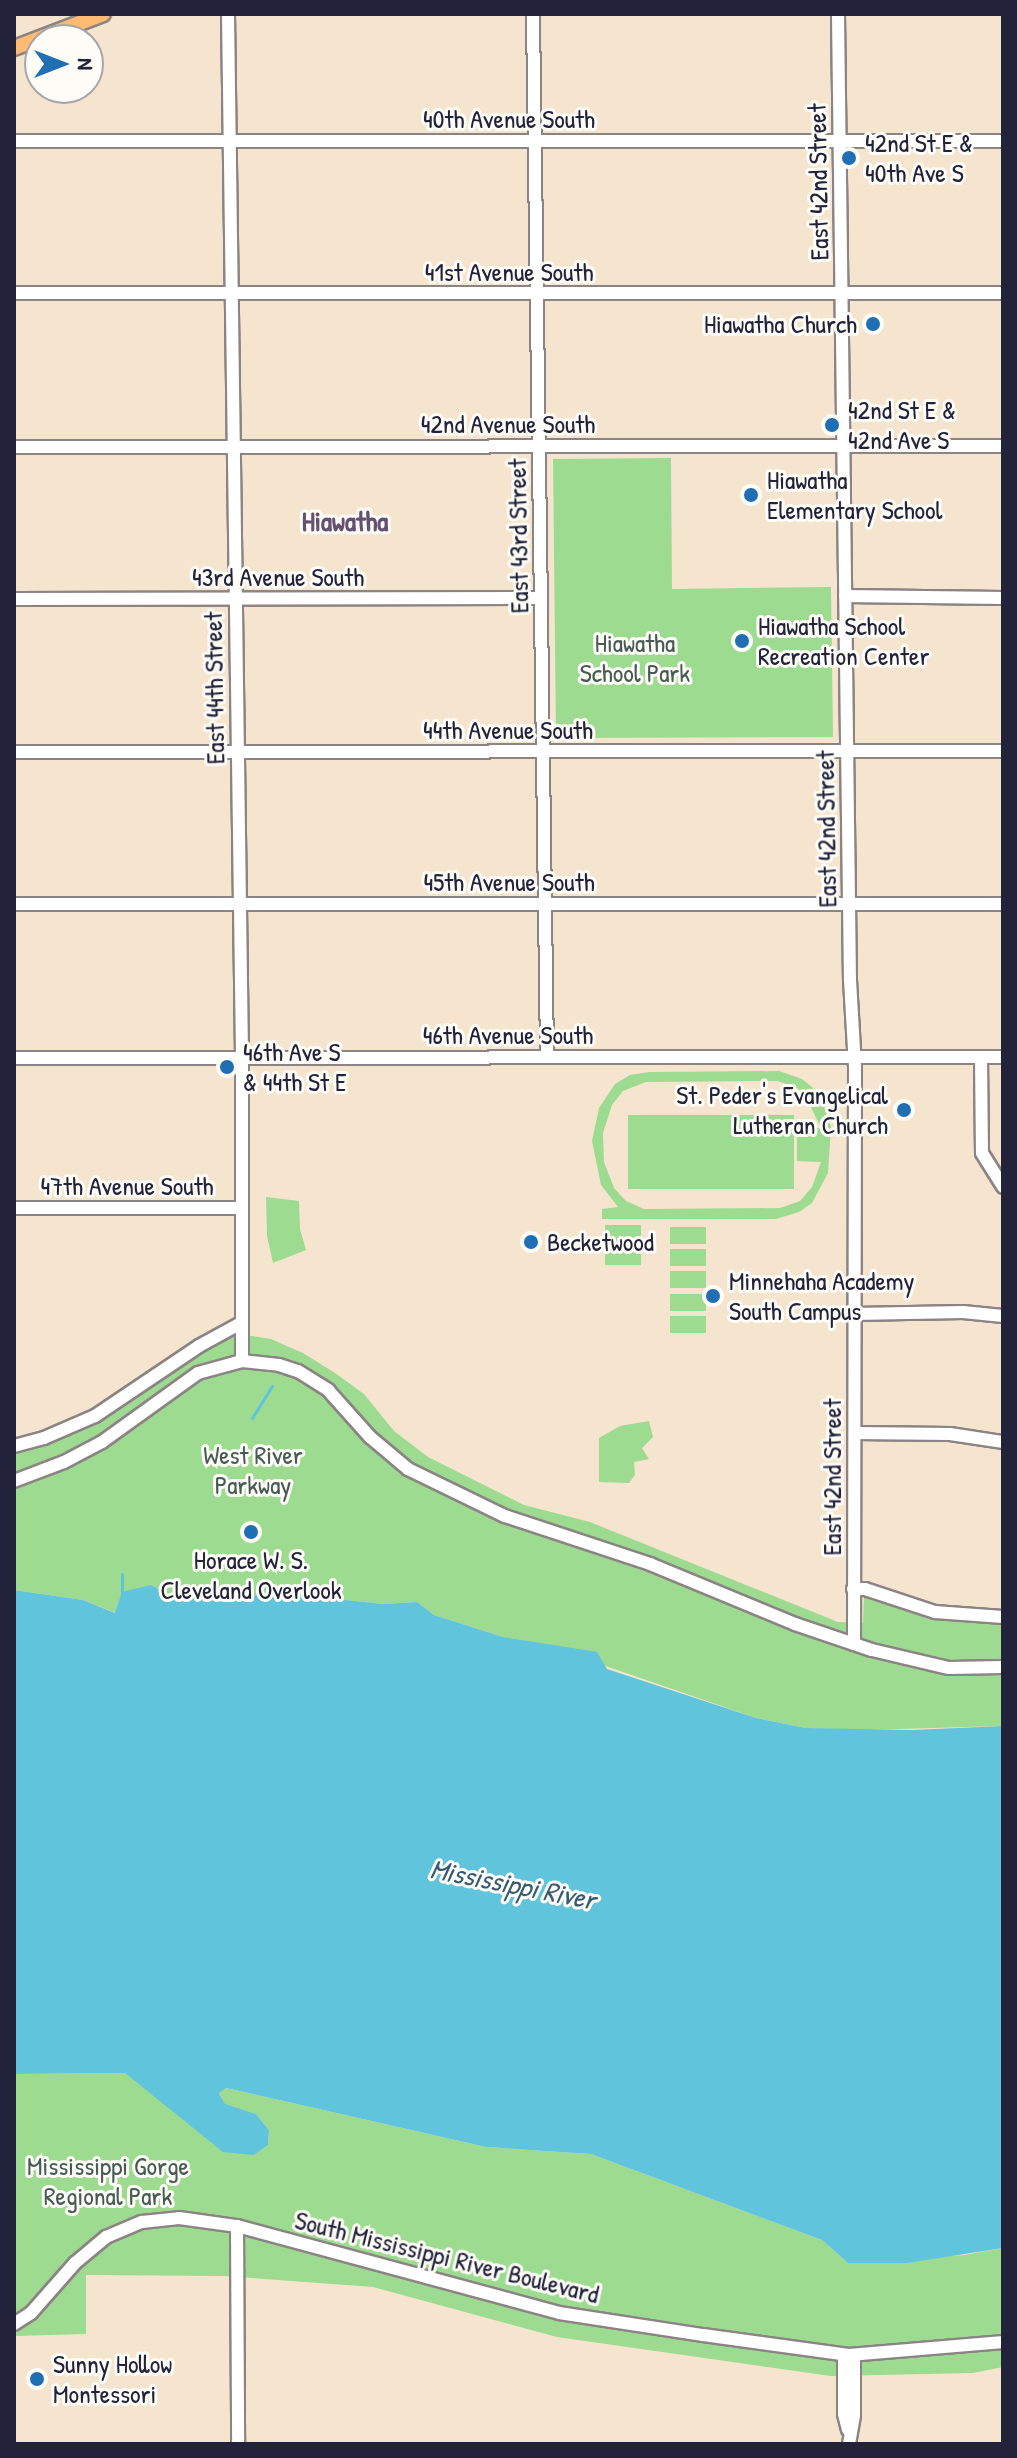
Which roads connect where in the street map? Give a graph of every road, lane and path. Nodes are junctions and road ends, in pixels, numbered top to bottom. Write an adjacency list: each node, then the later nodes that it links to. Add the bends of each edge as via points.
1 (103, 14): 5 (main road)
2 (228, 14): 7 (street, East 44th Street)
3 (533, 14): 8 (street, East 43rd Street)
4 (838, 14): 9 (street, East 42nd Street)
5 (14, 48)
6 (14, 141): 7 (street, 40th Avenue South)
7 (230, 141): 8 (street, 40th Avenue South); 12 (street, East 44th Street)
8 (535, 141): 9 (street, 40th Avenue South); 14 (street, East 43rd Street)
9 (839, 141): 10 (street, 40th Avenue South); 15 (street, East 42nd Street)
10 (1003, 141)
11 (14, 293): 12 (street, 41st Avenue South)
12 (231, 293): 14 (street, 41st Avenue South); 20 (street, East 44th Street)
13 (1003, 293): 15 (street, 41st Avenue South)
14 (537, 294): 15 (street, 41st Avenue South); 16 (street, East 43rd Street)
15 (841, 294): 17 (street, East 42nd Street)
16 (539, 446): 17 (street, 42nd Avenue South); 20 (street, 42nd Avenue South); 22 (street, East 43rd Street)
17 (844, 446): 18 (street, 42nd Avenue South); 21 (street, East 42nd Street)
18 (1003, 446)
19 (14, 447): 20 (street, 42nd Avenue South)
20 (233, 447): 25 (street, East 44th Street)
21 (845, 596): 23 (street); 26 (street, East 42nd Street)
22 (541, 598): 25 (street, 43rd Avenue South); 29 (street, East 43rd Street)
23 (1003, 598)
24 (14, 599): 25 (street, 43rd Avenue South)
25 (235, 600): 30 (street, East 44th Street)
26 (848, 751): 27 (street, 44th Avenue South); 29 (street, 44th Avenue South); 34 (street, East 42nd Street)
27 (1003, 751)
28 (14, 752): 30 (street, 44th Avenue South)
29 (543, 752): 30 (street, 44th Avenue South); 33 (street, East 43rd Street)
30 (237, 753): 31 (street, East 44th Street)
31 (240, 903): 32 (street, 45th Avenue South); 33 (street, 45th Avenue South); 37 (street, East 44th Street)
32 (14, 904)
33 (545, 904): 34 (street, 45th Avenue South); 38 (street, East 43rd Street)
34 (849, 904): 35 (street, 45th Avenue South); 36 (street, East 42nd Street)
35 (1003, 904)
36 (854, 1055): 38 (street, 46th Avenue South); 41 (street, 46th Avenue South); 45 (street, East 42nd Street)
37 (242, 1057): 38 (street, 46th Avenue South); 40 (street, 46th Avenue South); 44 (street, East 44th Street)
38 (547, 1057)
39 (1003, 1057): 41 (street, 46th Avenue South)
40 (14, 1058)
41 (981, 1058): 42 (street, via 982,1153)
42 (1003, 1187)
43 (14, 1208): 44 (street, 47th Avenue South)
44 (241, 1208): 47 (street, East 44th Street)
45 (854, 1314): 46 (street); 49 (street, East 42nd Street)
46 (1003, 1316)
47 (241, 1323): 48 (street, East 44th Street); 51 (street, via 95,1416)
48 (242, 1361): 52 (street, via 198,1373 102,1442); 55 (street, via 279,1365 315,1380 408,1469 469,1500)
49 (855, 1433): 50 (street, via 950,1434); 53 (street, East 42nd Street)
50 (1003, 1442)
51 (14, 1446)
52 (14, 1481)
53 (853, 1589): 54 (street, via 935,1612); 55 (street, East 42nd Street)
54 (1003, 1617)
55 (854, 1644): 56 (street, via 932,1666)
56 (1003, 1667)
57 (237, 2226): 58 (street, South Mississippi River Boulevard, via 166,2218 119,2231 89,2249 36,2308); 60 (street, South Mississippi River Boulevard, via 559,2313); 62 (street)
58 (14, 2324)
59 (1003, 2342): 60 (street, South Mississippi River Boulevard)
60 (849, 2355): 61 (street, via 854,2415)
61 (850, 2441)
62 (238, 2444)

